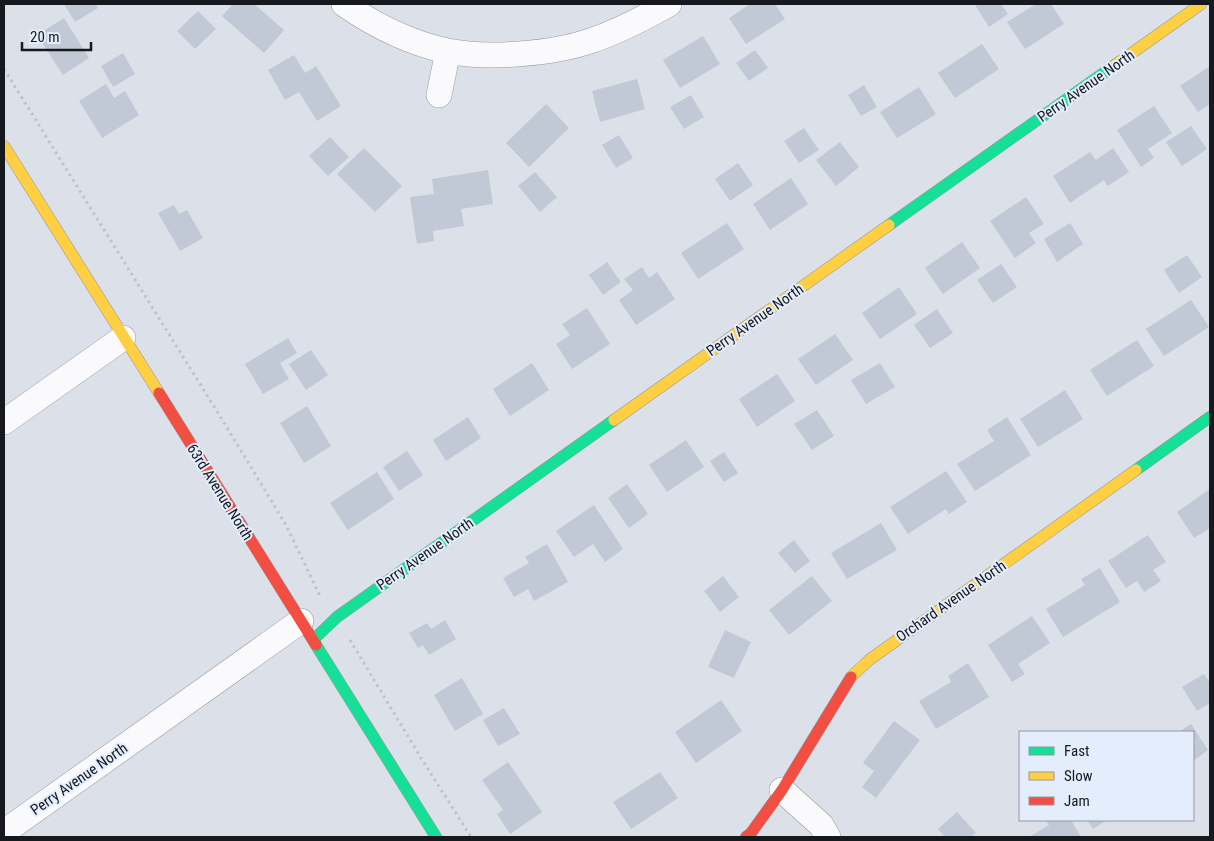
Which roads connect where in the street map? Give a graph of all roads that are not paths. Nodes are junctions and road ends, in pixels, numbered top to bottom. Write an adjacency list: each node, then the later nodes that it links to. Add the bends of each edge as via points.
1 (344, 4): 4 (street, via 401,36)
2 (670, 4): 4 (street, via 634,24 590,42 552,50 495,55)
3 (1201, 4): 10 (street, Perry Avenue North, via 337,617)
4 (448, 51): 5 (street)
5 (439, 95)
6 (4, 146): 7 (street, 63rd Avenue North)
7 (123, 338): 9 (street); 10 (street, 63rd Avenue North)
8 (1210, 418): 11 (street, Orchard Avenue North, via 869,660 849,679)
9 (4, 422)
10 (307, 630): 12 (street, Perry Avenue North); 13 (street, 63rd Avenue North)
11 (782, 790): 14 (street, Orchard Avenue North); 15 (street, via 821,825)
12 (4, 832)
13 (436, 837)
14 (746, 837)
15 (828, 837)

